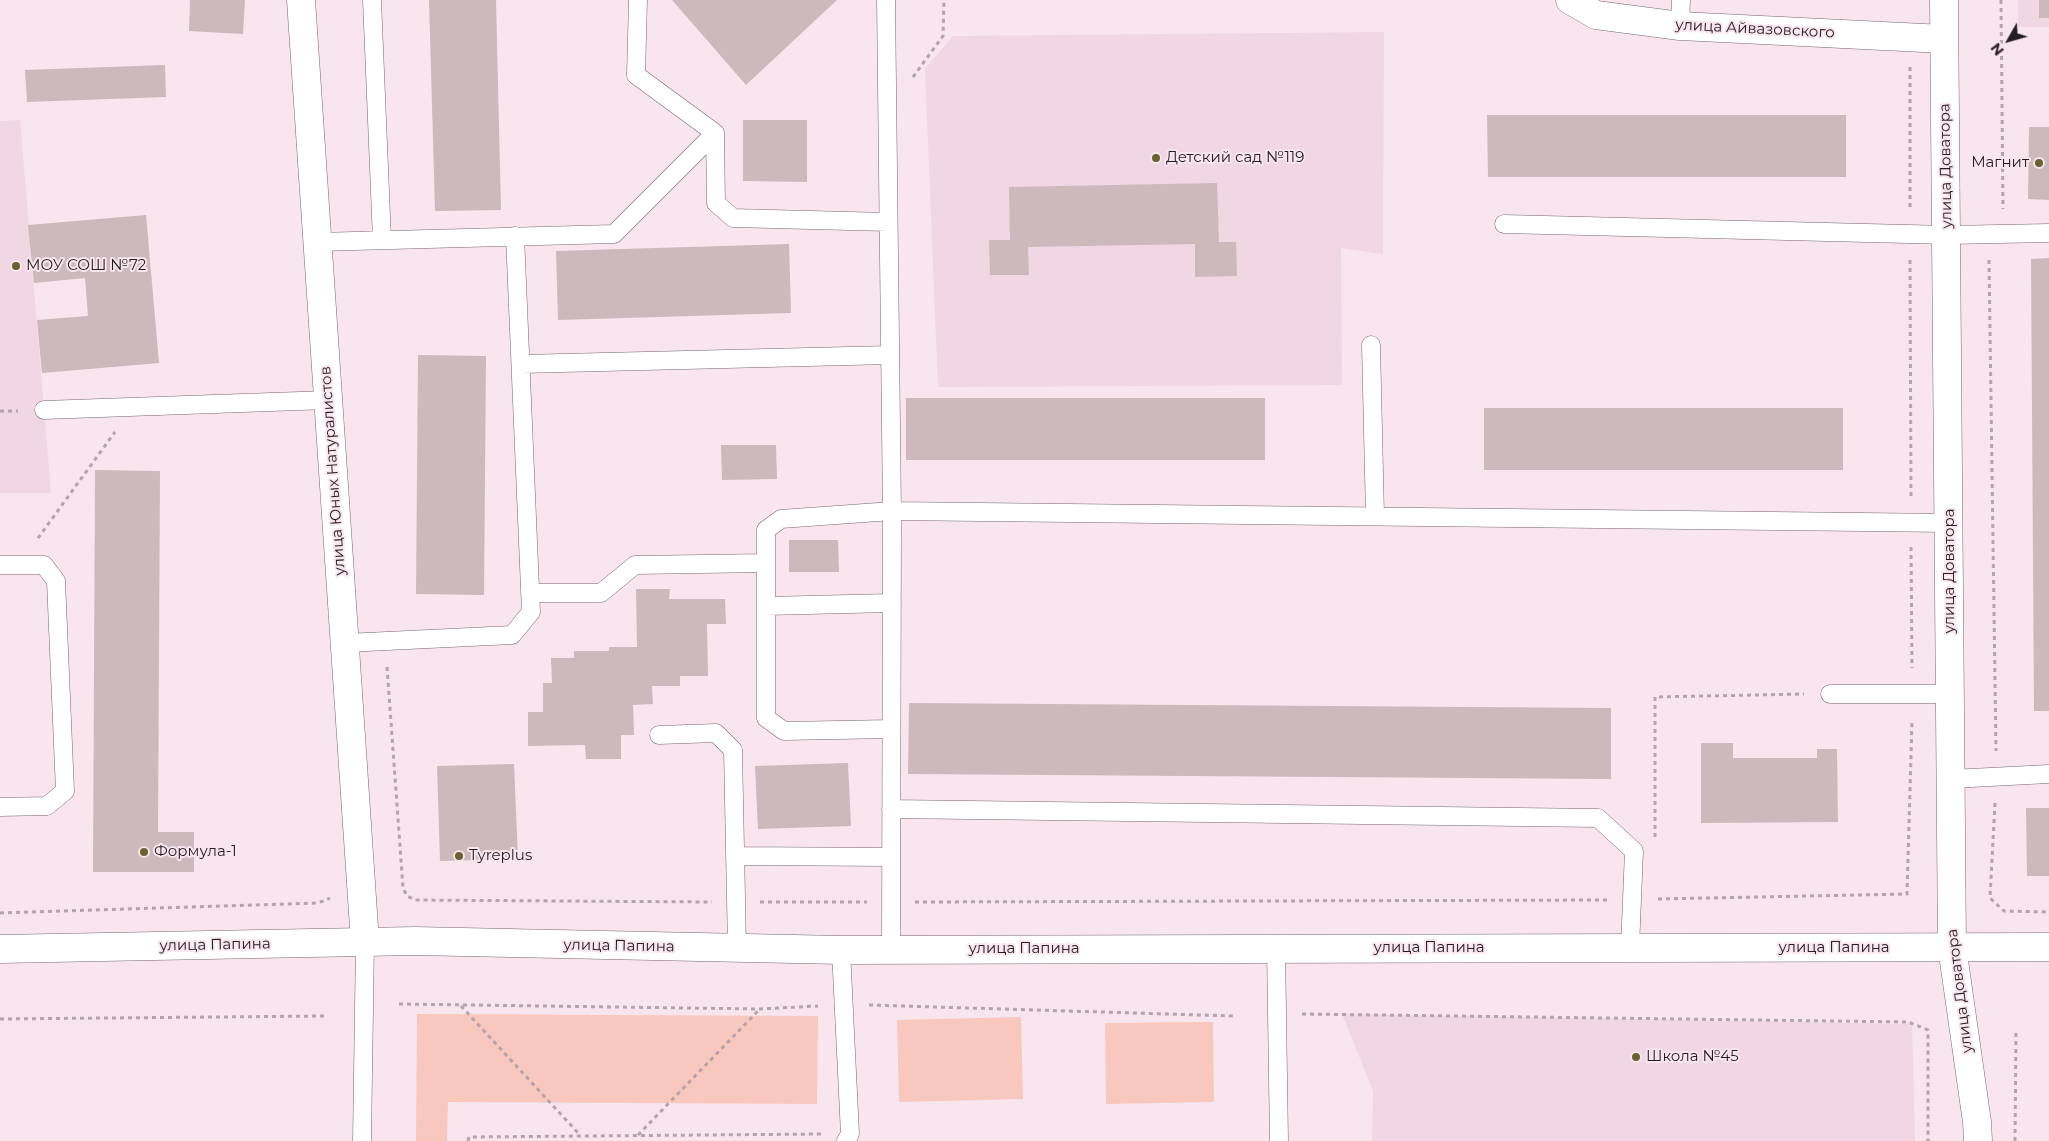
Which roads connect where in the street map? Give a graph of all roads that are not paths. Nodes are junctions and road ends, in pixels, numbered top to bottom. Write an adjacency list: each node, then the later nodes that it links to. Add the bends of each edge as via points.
1 (301, 0): 16 (street, улица Юных Натуралистов)
2 (372, 0): 15 (lane)
3 (638, 0): 9 (lane, via 636,75)
4 (886, 0): 10 (lane)
5 (1570, 0): 7 (street, улица Айвазовского, via 1596,15)
6 (1944, 0): 8 (street, улица Доватора)
7 (1680, 13): 8 (street, улица Айвазовского)
8 (1944, 38): 13 (street, улица Доватора)
9 (715, 133): 10 (lane, via 716,203 732,218); 14 (lane, via 614,234)
10 (888, 222): 18 (lane)
11 (1504, 224): 13 (lane)
12 (2049, 234): 13 (lane)
13 (1948, 235): 24 (street, улица Доватора)
14 (515, 236): 15 (lane); 19 (lane)
15 (382, 240): 16 (lane)
16 (318, 242): 20 (street, улица Юных Натуралистов)
17 (1371, 345): 23 (lane)
18 (890, 355): 19 (lane); 22 (lane)
19 (521, 364): 27 (lane)
20 (328, 400): 21 (lane); 30 (street, улица Юных Натуралистов)
21 (44, 410)
22 (892, 511): 23 (lane); 25 (lane, via 781,519 766,530); 28 (lane)
23 (1375, 516): 24 (lane)
24 (1950, 522): 32 (street, улица Доватора)
25 (766, 563): 27 (lane, via 635,565 601,593); 29 (lane)
26 (0, 565): 37 (lane, via 44,565 56,581 64,791 47,806)
27 (530, 593): 30 (lane, via 531,612 512,635)
28 (890, 604): 29 (lane); 33 (lane)
29 (766, 606): 33 (lane, via 766,718 784,731)
30 (345, 643): 41 (street, улица Юных Натуралистов)
31 (1830, 694): 32 (lane)
32 (1951, 694): 36 (street, улица Доватора)
33 (891, 729): 38 (lane)
34 (659, 735): 39 (lane, via 716,733 733,750)
35 (2049, 774): 36 (lane)
36 (1951, 779): 43 (street, улица Доватора)
37 (0, 807)
38 (891, 809): 40 (lane); 46 (lane, via 1598,818 1634,851)
39 (735, 856): 40 (lane); 44 (lane)
40 (891, 857): 48 (lane)
41 (365, 942): 44 (street, улица Папина); 47 (street, улица Папина); 51 (lane)
42 (2049, 946): 43 (street, улица Папина)
43 (1952, 947): 46 (street, улица Папина); 53 (street, улица Доватора)
44 (737, 948): 49 (street, улица Папина)
45 (1276, 948): 46 (street, улица Папина); 48 (street, улица Папина); 52 (lane)
46 (1630, 948)
47 (0, 949)
48 (891, 949): 49 (street, улица Папина)
49 (841, 950): 50 (lane)
50 (852, 1139)
51 (362, 1141)
52 (1279, 1141)
53 (1978, 1141)

